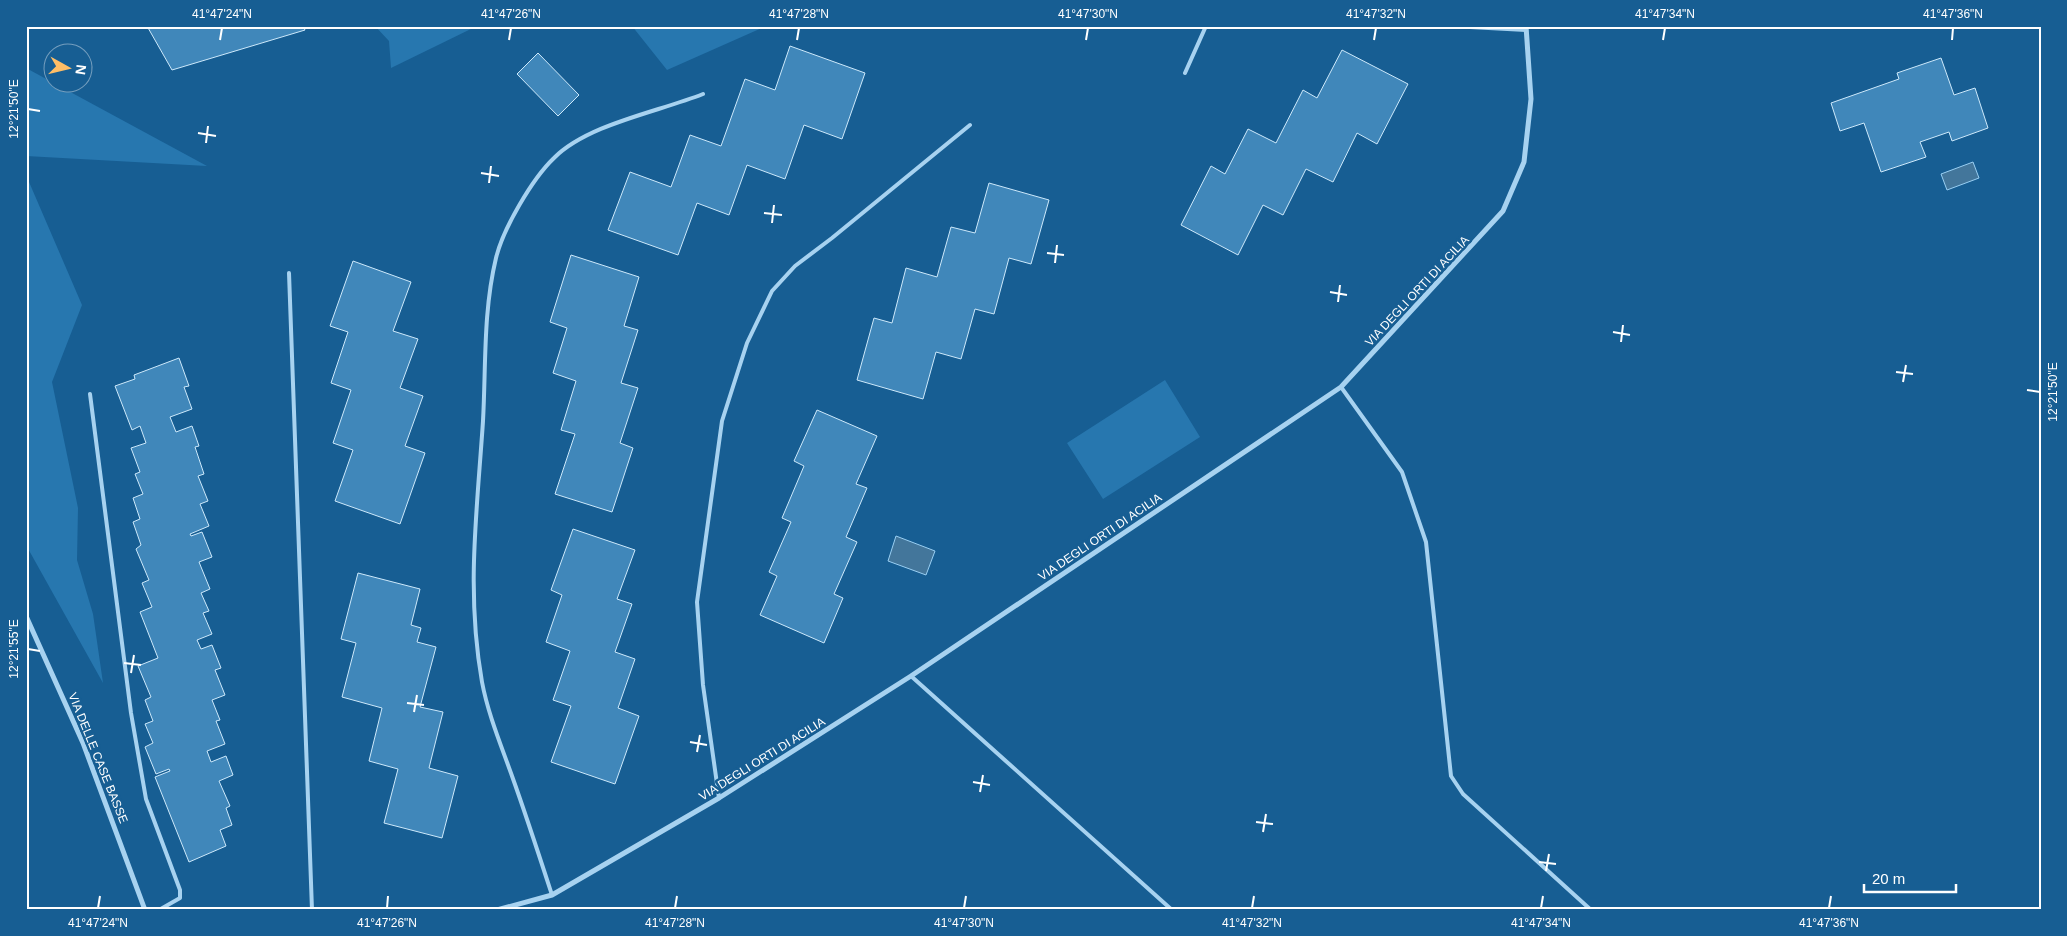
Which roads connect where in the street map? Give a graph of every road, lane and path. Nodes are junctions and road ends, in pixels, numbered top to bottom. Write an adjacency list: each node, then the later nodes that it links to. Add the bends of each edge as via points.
1 (1206, 26): 4 (lane)
2 (1451, 26): 3 (lane)
3 (1526, 28): 8 (street, VIA DEGLI ORTI DI ACILIA, via 1531,99 1524,162 1503,212)
4 (1185, 73)
5 (703, 94): 13 (lane, via 592,132 554,157 519,204 496,257 484,332 483,420 472,561 475,631 483,684 497,733)
6 (970, 125): 12 (lane, via 795,266 772,291 747,343 722,421 697,602 703,685)
7 (289, 272): 16 (lane)
8 (1341, 387): 11 (street, VIA DEGLI ORTI DI ACILIA); 19 (lane, via 1402,472 1426,542 1451,776 1463,794)
9 (90, 394): 15 (lane, via 131,712 146,798 180,890 180,898)
10 (26, 616): 14 (street, VIA DELLE CASE BASSE, via 83,743)
11 (911, 676): 12 (street, VIA DEGLI ORTI DI ACILIA); 18 (lane)
12 (719, 798): 13 (street, VIA DEGLI ORTI DI ACILIA)
13 (552, 895): 17 (street, VIA DEGLI ORTI DI ACILIA)
14 (145, 910)
15 (160, 910)
16 (312, 910)
17 (497, 910)
18 (1172, 910)
19 (1591, 910)

